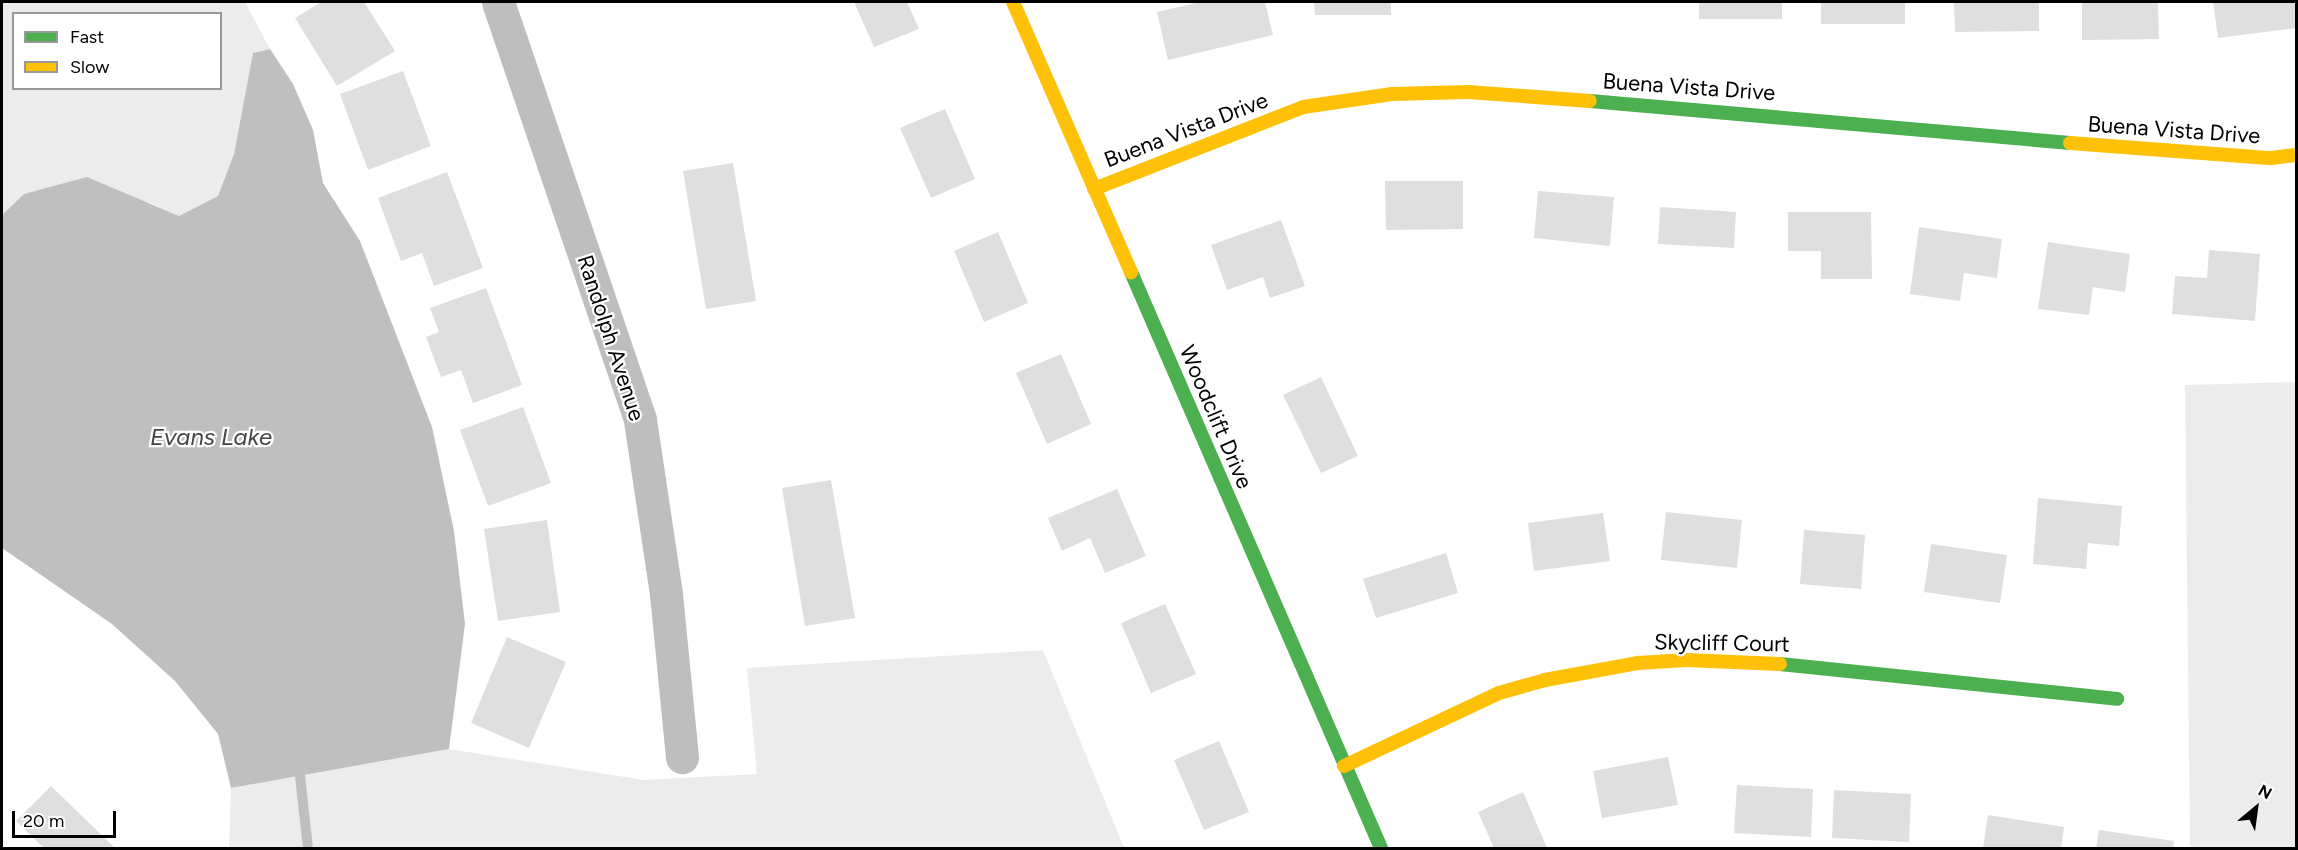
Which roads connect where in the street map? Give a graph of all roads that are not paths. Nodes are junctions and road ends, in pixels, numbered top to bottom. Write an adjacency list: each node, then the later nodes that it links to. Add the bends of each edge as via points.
1 (498, 2): 6 (street, Randolph Avenue, via 640,420 666,594)
2 (1013, 2): 4 (street, Woodclift Drive)
3 (2296, 156): 4 (street, Buena Vista Drive, via 2260,157 1789,116 1446,93 1392,94 1303,107)
4 (1094, 189): 7 (street, Woodclift Drive)
5 (2117, 699): 7 (street, Skycliff Court, via 1772,663 1638,663 1556,677 1499,693)
6 (682, 757)
7 (1344, 766): 8 (street, Woodclift Drive)
8 (1381, 849)

